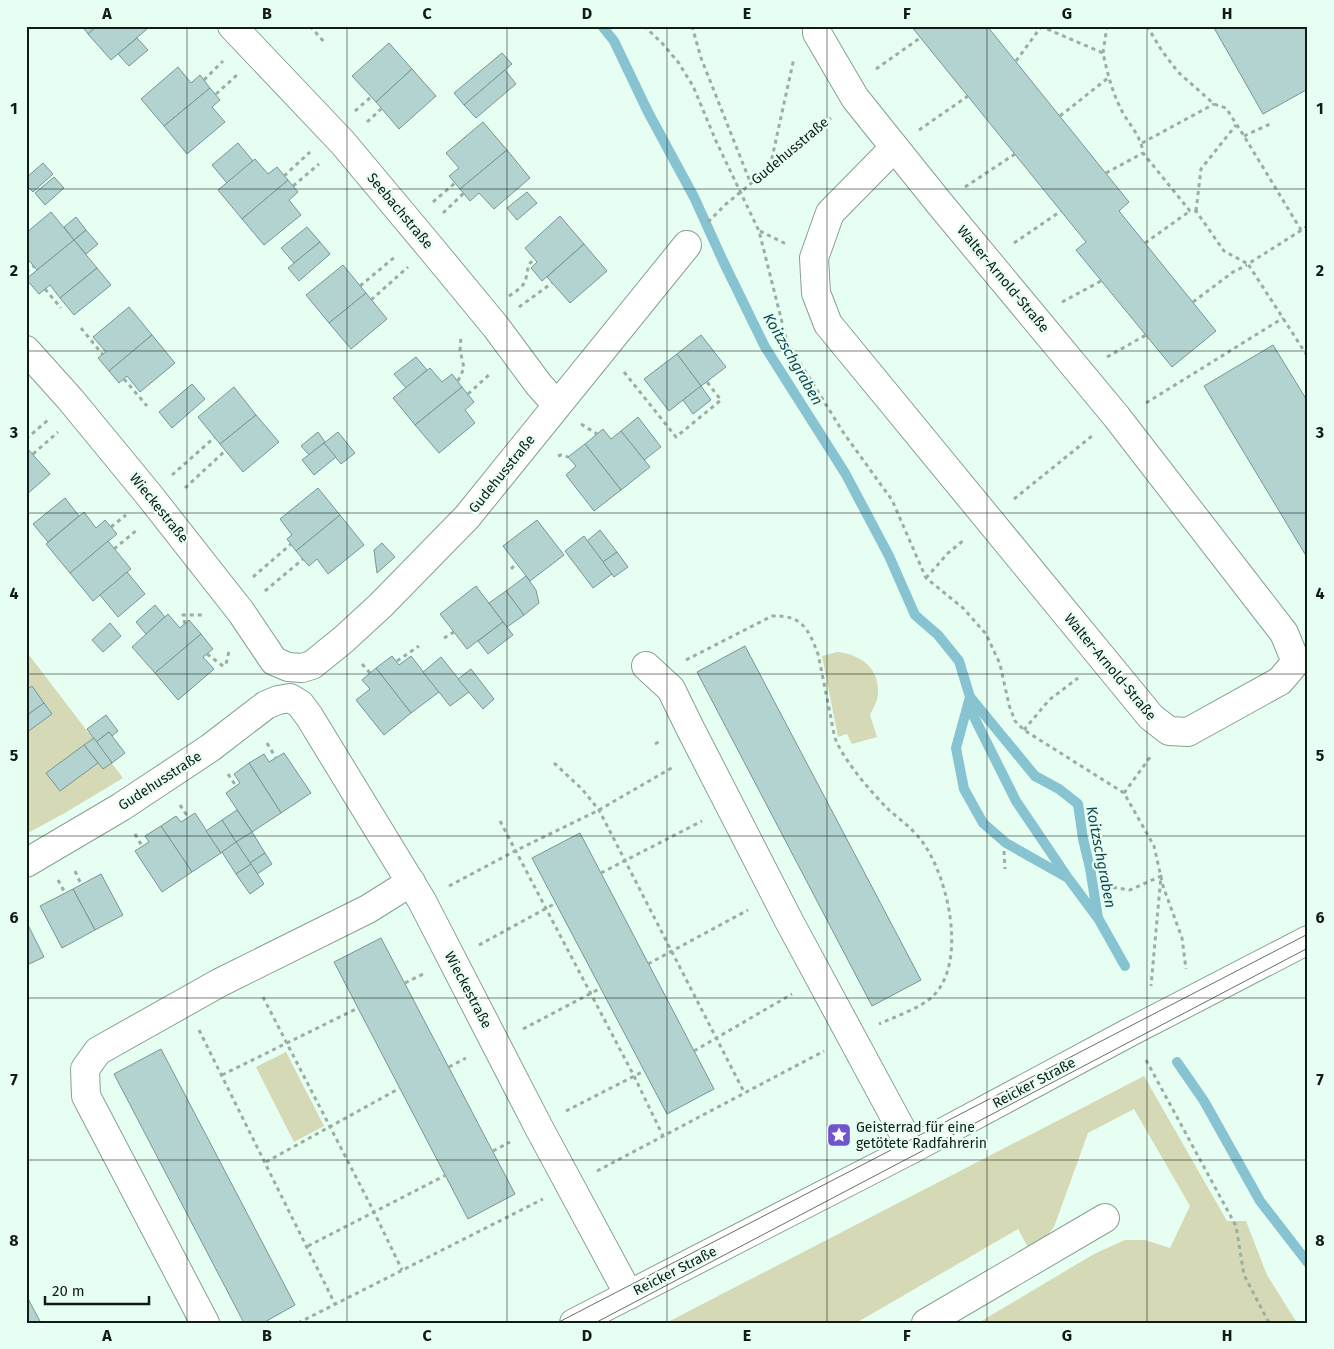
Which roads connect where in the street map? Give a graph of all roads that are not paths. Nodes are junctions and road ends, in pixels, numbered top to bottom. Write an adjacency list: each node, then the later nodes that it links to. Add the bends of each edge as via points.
1 (232, 26): 6 (street, Seebachstraße, via 343,143)
2 (817, 29): 3 (street, Walter-Arnold-Straße, via 852,93)
3 (894, 148): 3 (street, Walter-Arnold-Straße, via 1116,416 1284,633 1296,662 1280,681 1188,732 1169,731 1151,717 828,324 816,293 814,258 830,213)
4 (687, 244): 6 (street, Gudehusstraße)
5 (26, 350): 7 (street, Wieckestraße, via 155,503 236,605 274,661)
6 (558, 405): 7 (street, Gudehusstraße, via 467,517 394,593 312,665)
7 (288, 668)
8 (653, 672): 13 (street, via 672,689 776,896)
9 (290, 698): 10 (street, Gudehusstraße, via 266,705 210,748 148,789); 11 (street, Wieckestraße, via 310,716)
10 (26, 863)
11 (416, 891): 15 (street, Wieckestraße); 16 (street, via 368,909 247,969 98,1051 85,1069 86,1096)
12 (1308, 940): 13 (street, Reicker Straße)
13 (912, 1149): 15 (street, Reicker Straße)
14 (1105, 1218): 18 (street)
15 (629, 1294): 17 (street, Reicker Straße)
16 (205, 1323)
17 (574, 1323)
18 (926, 1323)

